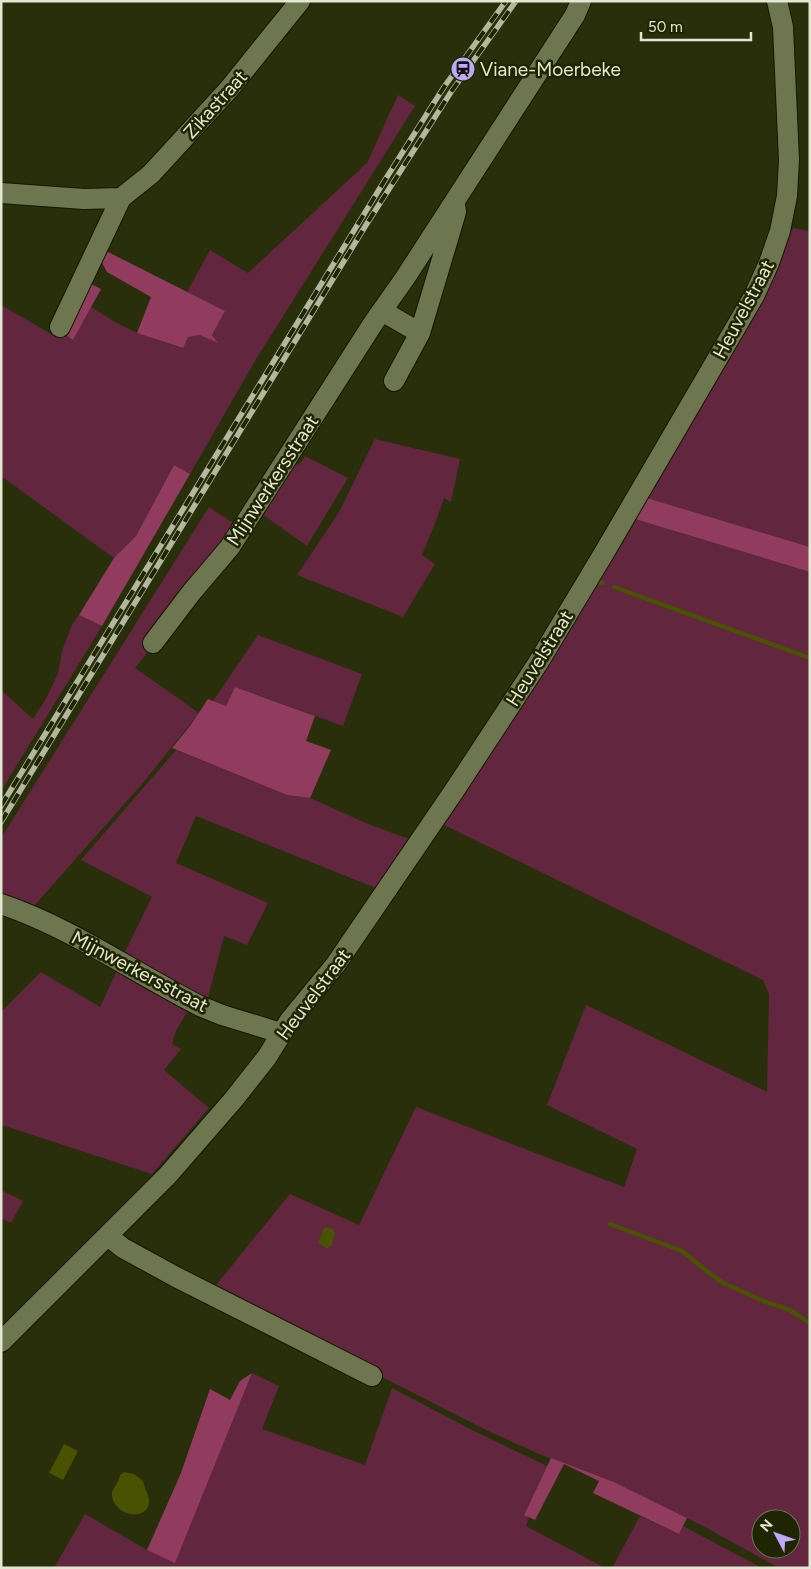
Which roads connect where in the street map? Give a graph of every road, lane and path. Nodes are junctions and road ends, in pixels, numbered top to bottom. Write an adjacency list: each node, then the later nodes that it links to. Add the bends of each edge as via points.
1 (300, 1): 5 (street, Zikastraat, via 229,89 151,174)
2 (580, 1): 6 (street, Mijnwerkersstraat, via 575,15)
3 (777, 1): 13 (street, Heuvelstraat, via 783,27 787,196 780,231 754,296 538,662 361,928)
4 (1, 193): 5 (street, via 84,199)
5 (121, 198): 8 (street, Zikastraat)
6 (454, 201): 7 (street, Mijnwerkersstraat); 9 (street, Mijnwerkersstraat, via 456,212)
7 (382, 311): 9 (street); 11 (street, Mijnwerkersstraat, via 230,547)
8 (60, 327)
9 (420, 332): 10 (street, Mijnwerkersstraat)
10 (394, 381)
11 (153, 643)
12 (1, 904): 13 (street, Mijnwerkersstraat, via 65,931 200,1006)
13 (281, 1033): 14 (street, Heuvelstraat, via 267,1057 212,1125)
14 (108, 1236): 15 (street, Heuvelstraat); 16 (street, via 123,1248 176,1277)
15 (1, 1342)
16 (372, 1376)

